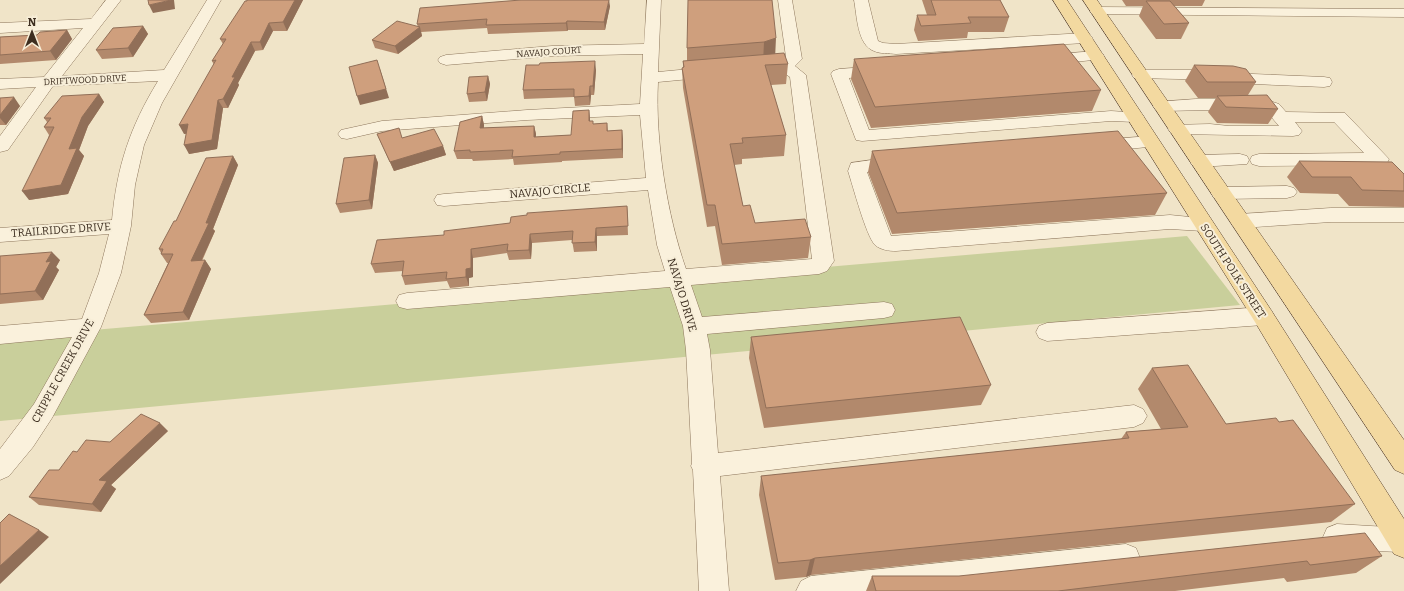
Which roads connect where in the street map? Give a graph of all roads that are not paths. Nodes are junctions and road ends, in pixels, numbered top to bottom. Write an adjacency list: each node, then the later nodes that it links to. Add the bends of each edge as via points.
1 (114, 0): 10 (street)
2 (214, 0): 19 (street, CRIPPLE CREEK DRIVE)
3 (654, 0): 16 (street, NAVAJO DRIVE)
4 (784, 0): 17 (street, via 794,59 782,64)
5 (861, 0): 12 (street, via 871,43 879,48 928,49)
6 (1060, 0): 12 (main road, SOUTH POLK STREET)
7 (1093, 6): 8 (street); 20 (main road)
8 (1225, 6): 9 (street)
9 (1404, 13)
10 (96, 23): 11 (street); 21 (street)
11 (0, 28)
12 (1085, 38): 13 (main road, SOUTH POLK STREET)
13 (1096, 56): 15 (street); 27 (main road, SOUTH POLK STREET)
14 (446, 60): 16 (street, NAVAJO COURT, via 552,51)
15 (1026, 61)
16 (650, 66): 17 (street, NAVAJO COURT); 25 (street, NAVAJO DRIVE)
17 (736, 69): 46 (street, via 786,68 794,70 798,75 823,261 819,266)
18 (902, 69): 27 (street, via 839,74 862,136 1111,116)
19 (169, 75): 21 (street, DRIFTWOOD DRIVE); 44 (street, CRIPPLE CREEK DRIVE, via 153,103 135,145 125,185)
20 (1140, 75): 22 (street, via 1224,75); 24 (main road)
21 (48, 82): 23 (street, DRIFTWOOD DRIVE); 31 (street)
22 (1324, 82)
23 (0, 84)
24 (1162, 106): 26 (street, via 1264,104); 28 (main road)
25 (648, 109): 29 (street, via 404,124); 37 (street, NAVAJO DRIVE)
26 (1276, 113): 28 (street, via 1293,131); 34 (street, via 1339,117 1380,159)
27 (1135, 117): 30 (main road, SOUTH POLK STREET)
28 (1177, 129): 36 (main road)
29 (347, 134)
30 (1151, 142): 32 (street); 43 (main road, SOUTH POLK STREET)
31 (1, 147)
32 (1078, 148)
33 (1240, 160): 36 (street)
34 (1259, 160)
35 (919, 161): 43 (street, via 858,167 881,239 886,243 1170,222)
36 (1199, 161): 39 (main road)
37 (656, 183): 40 (street, NAVAJO CIRCLE); 46 (street, NAVAJO DRIVE, via 667,245)
38 (1287, 192): 39 (street)
39 (1221, 193): 42 (main road)
40 (444, 200)
41 (1404, 215): 42 (street, via 1331,215)
42 (1242, 223): 43 (main road); 55 (main road)
43 (1203, 224): 49 (main road, SOUTH POLK STREET)
44 (121, 226): 45 (street, TRAILRIDGE DRIVE); 51 (street, CRIPPLE CREEK DRIVE, via 110,273)
45 (0, 235)
46 (678, 278): 47 (street); 50 (street, NAVAJO DRIVE)
47 (406, 301)
48 (884, 310): 50 (street)
49 (1263, 316): 52 (street); 59 (main road, SOUTH POLK STREET)
50 (694, 326): 56 (street, NAVAJO DRIVE, via 698,350)
51 (90, 327): 53 (street); 57 (street, CRIPPLE CREEK DRIVE, via 43,411)
52 (1048, 332)
53 (0, 335)
54 (1134, 416): 56 (street)
55 (1404, 462)
56 (704, 466): 61 (street, NAVAJO DRIVE)
57 (0, 468)
58 (1310, 540): 59 (street, via 1341,536)
59 (1403, 542)
60 (1151, 556): 62 (street)
61 (714, 591)
62 (811, 591)

